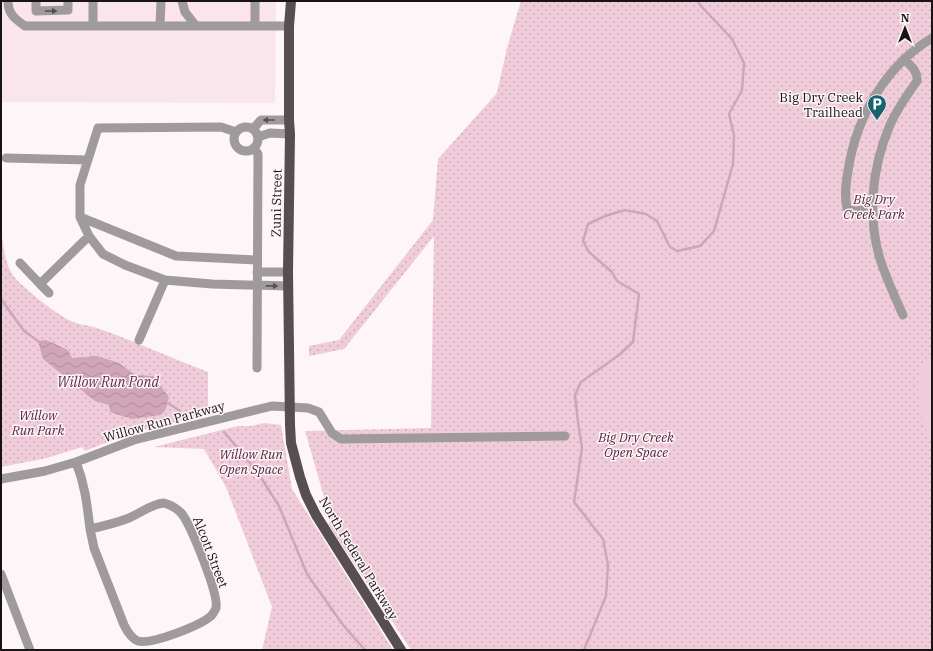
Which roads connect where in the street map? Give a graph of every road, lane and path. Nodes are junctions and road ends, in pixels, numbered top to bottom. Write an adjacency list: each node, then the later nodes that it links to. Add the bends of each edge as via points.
1 (8, 1): 10 (street, via 8,9 15,19 25,26)
2 (36, 1): 9 (street)
3 (93, 1): 12 (street)
4 (161, 1): 13 (street)
5 (182, 1): 14 (street, via 185,12)
6 (255, 1): 15 (street)
7 (291, 1): 16 (main road, Zuni Street)
8 (68, 6): 9 (street, one-way to 8); 11 (street)
9 (36, 11): 10 (street)
10 (35, 26): 11 (street)
11 (68, 26): 12 (street)
12 (93, 26): 13 (street)
13 (160, 26): 14 (street)
14 (196, 26): 15 (street)
15 (255, 26): 16 (street)
16 (289, 26): 19 (main road, Zuni Street)
17 (932, 38): 18 (street)
18 (904, 59): 26 (street, via 918,75 917,81 900,107 885,138 877,165); 26 (street, via 871,102 849,163 845,200 847,208 853,211)
19 (289, 120): 21 (street, one-way to 21, via 261,120); 22 (main road, Zuni Street)
20 (236, 132): 21 (street, via 245,127); 23 (street, via 233,138 238,150 246,152); 25 (street, via 221,127 98,128)
21 (256, 133): 22 (street); 23 (street, via 257,145)
22 (290, 134): 32 (main road, Zuni Street)
23 (254, 148): 29 (street, via 258,154)
24 (6, 158): 25 (street)
25 (88, 160): 27 (street, via 80,185)
26 (872, 210): 38 (street, via 880,258)
27 (80, 217): 28 (street); 29 (street, via 176,256)
28 (89, 236): 33 (street, via 103,254); 34 (street)
29 (257, 260): 31 (street)
30 (20, 263): 34 (street)
31 (257, 272): 32 (street); 35 (street)
32 (288, 272): 36 (main road, Zuni Street)
33 (165, 280): 35 (street); 39 (street)
34 (40, 284): 37 (street)
35 (257, 286): 36 (street, one-way to 36); 40 (street)
36 (288, 286): 41 (main road, Zuni Street)
37 (49, 293)
38 (903, 315)
39 (140, 340)
40 (257, 368)
41 (289, 406): 42 (street, Willow Run Parkway, via 319,412 332,433 341,439); 43 (street, Willow Run Parkway, via 272,406 134,440); 47 (main road, North Federal Parkway, via 291,443 306,495 327,534)
42 (565, 436)
43 (76, 462): 44 (street, Willow Run Parkway); 45 (street, Alcott Street, via 85,492)
44 (1, 479)
45 (90, 529): 45 (street, Alcott Street, via 94,548 124,625 137,641 161,639 195,625 214,613 214,594 194,538 183,515 171,505 156,504 131,517)
46 (1, 574): 48 (street)
47 (400, 648)
48 (30, 650)

